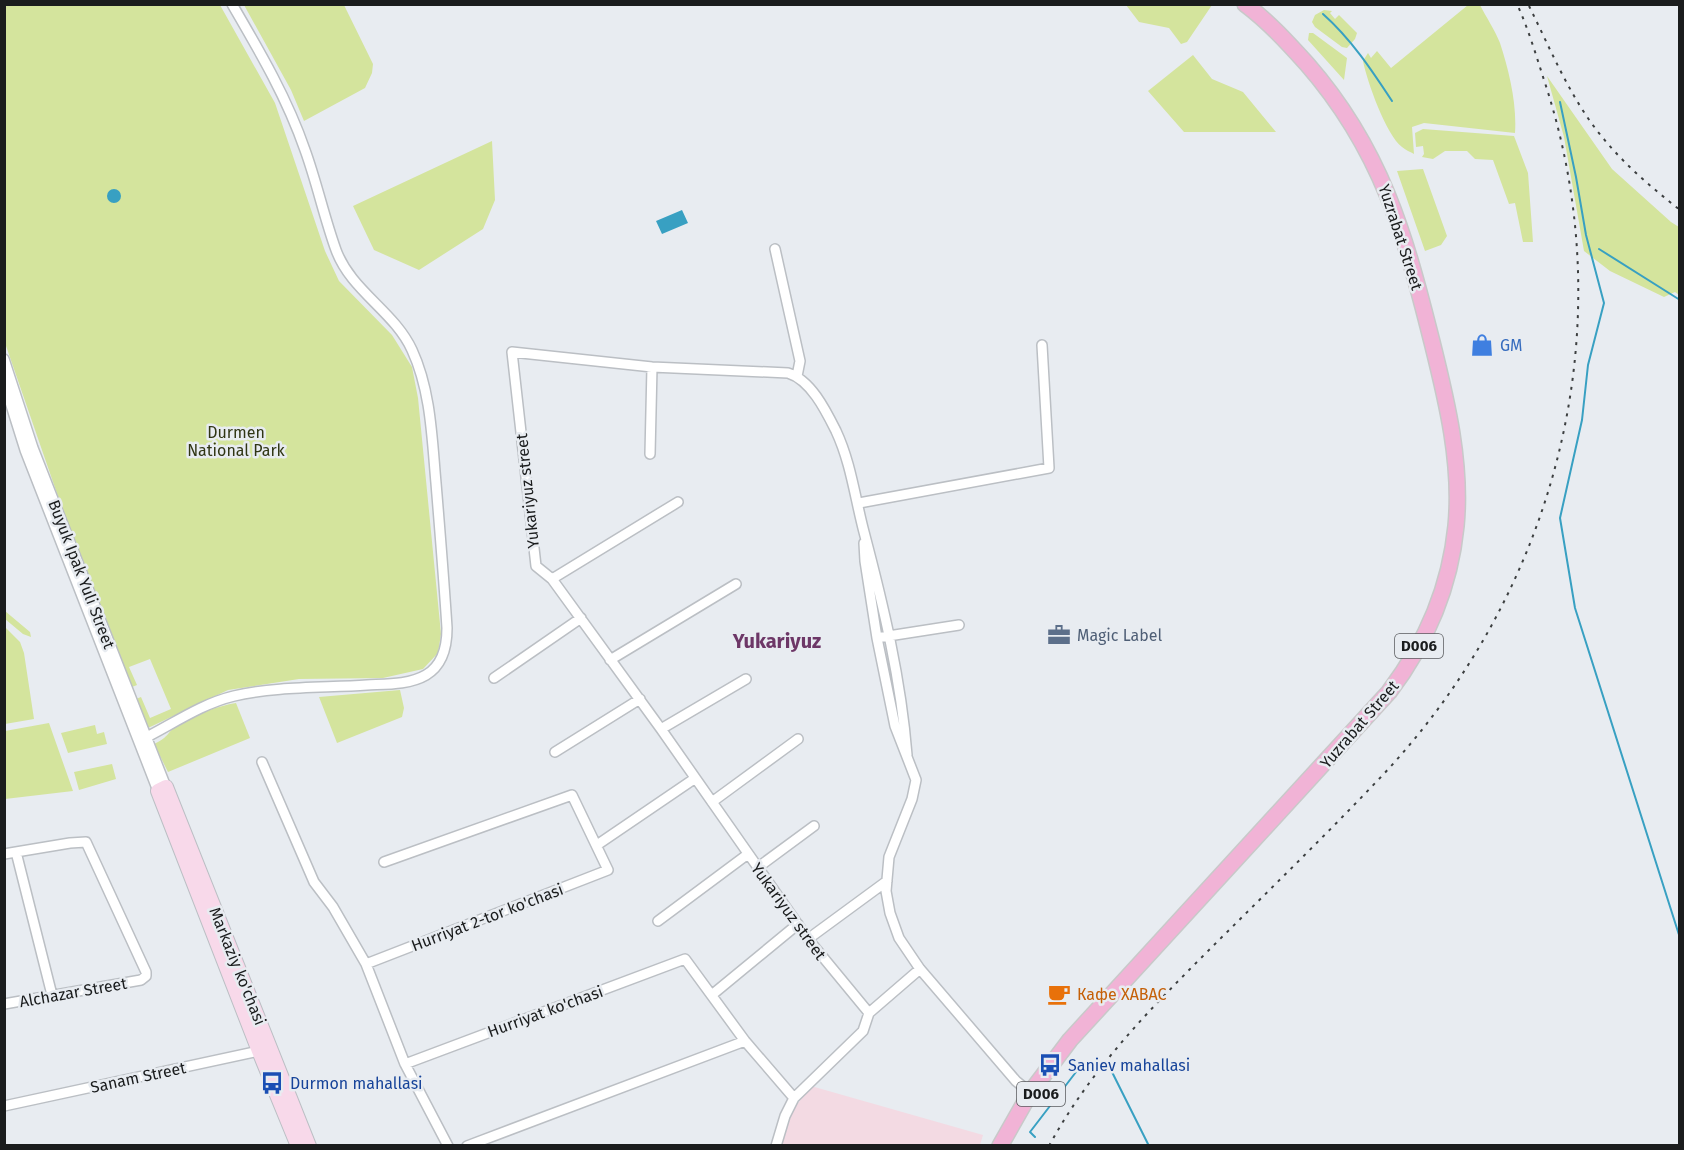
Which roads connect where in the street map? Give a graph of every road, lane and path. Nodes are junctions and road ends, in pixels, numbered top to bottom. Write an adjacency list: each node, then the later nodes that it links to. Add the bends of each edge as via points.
1 (232, 4): 27 (street, via 286,103 306,151 341,263 399,329 420,367 432,443 447,637 441,660 421,678 236,695 205,706)
2 (1245, 4): 4 (main road, Yuzrabat Street / D006)
3 (1261, 4): 4 (main road, Yuzrabat Street / D006)
4 (1289, 37): 54 (main road, Yuzrabat Street / D006, via 1333,79 1369,133 1411,231 1461,429 1466,496 1453,585 1422,659 1377,720 1113,1001)
5 (775, 249): 9 (street, via 800,361)
6 (1042, 345): 13 (street, via 1049,468)
7 (4, 359): 27 (street, Buyuk Ipak Yuli Street, via 33,448)
8 (652, 367): 9 (street, Yukariyuz street); 11 (street); 15 (street, Yukariyuz street, via 512,352 536,565)
9 (797, 376): 13 (street, via 810,387 835,431)
10 (4, 383): 27 (street, Buyuk Ipak Yuli Street, via 25,450)
11 (650, 453)
12 (678, 502): 15 (street)
13 (859, 503): 14 (street)
14 (864, 530): 19 (street); 20 (street)
15 (552, 579): 17 (street, Yukariyuz street)
16 (736, 584): 21 (street)
17 (581, 618): 21 (street, Yukariyuz street); 22 (street)
18 (959, 625): 19 (street)
19 (888, 636): 20 (street); 29 (street)
20 (877, 638): 29 (street, via 895,726)
21 (610, 660): 24 (street, Yukariyuz street)
22 (494, 678)
23 (746, 679): 25 (street)
24 (640, 699): 25 (street, Yukariyuz street); 28 (street)
25 (661, 729): 31 (street, Yukariyuz street)
26 (798, 739): 33 (street)
27 (142, 740): 32 (street, Buyuk Ipak Yuli Street)
28 (555, 752)
29 (907, 754): 41 (street, via 916,780 889,857)
30 (262, 762): 45 (street, via 314,882)
31 (694, 779): 33 (street, Yukariyuz street); 35 (street)
32 (162, 789): 52 (street, Markaziy ko'chasi)
33 (712, 802): 38 (street, Yukariyuz street)
34 (814, 825): 40 (street)
35 (597, 845): 39 (street, via 572,795); 45 (street, Hurriyat 2-tor ko'chasi, via 608,870)
36 (16, 852): 37 (street); 48 (street); 48 (street, Alchazar Street, via 86,842 146,976)
37 (4, 854)
38 (747, 854): 40 (street, Yukariyuz street); 42 (street)
39 (384, 862)
40 (757, 868): 43 (street, Yukariyuz street)
41 (886, 881): 44 (street); 46 (street, via 887,902 899,938)
42 (658, 921)
43 (798, 924): 44 (street, Yukariyuz street); 47 (street)
44 (808, 939): 50 (street, Yukariyuz street)
45 (366, 964): 53 (street)
46 (920, 969): 50 (street); 54 (street, via 1016,1081)
47 (713, 994): 51 (street); 53 (street, Hurriyat ko'chasi, via 685,959)
48 (52, 995): 49 (street, Alchazar Street)
49 (4, 1004)
50 (868, 1013): 55 (street, via 863,1031)
51 (745, 1041): 55 (street); 60 (street)
52 (265, 1049): 56 (street, Sanam Street); 57 (street, Markaziy ko'chasi); 58 (street, Markaziy ko'chasi)
53 (405, 1064): 59 (street)
54 (1034, 1096): 62 (main road, Yuzrabat Street / D006); 63 (main road, Yuzrabat Street / D006)
55 (794, 1098): 61 (street)
56 (4, 1106)
57 (298, 1146)
58 (309, 1146)
59 (448, 1146)
60 (467, 1146)
61 (776, 1146)
62 (1000, 1146)
63 (1011, 1146)

